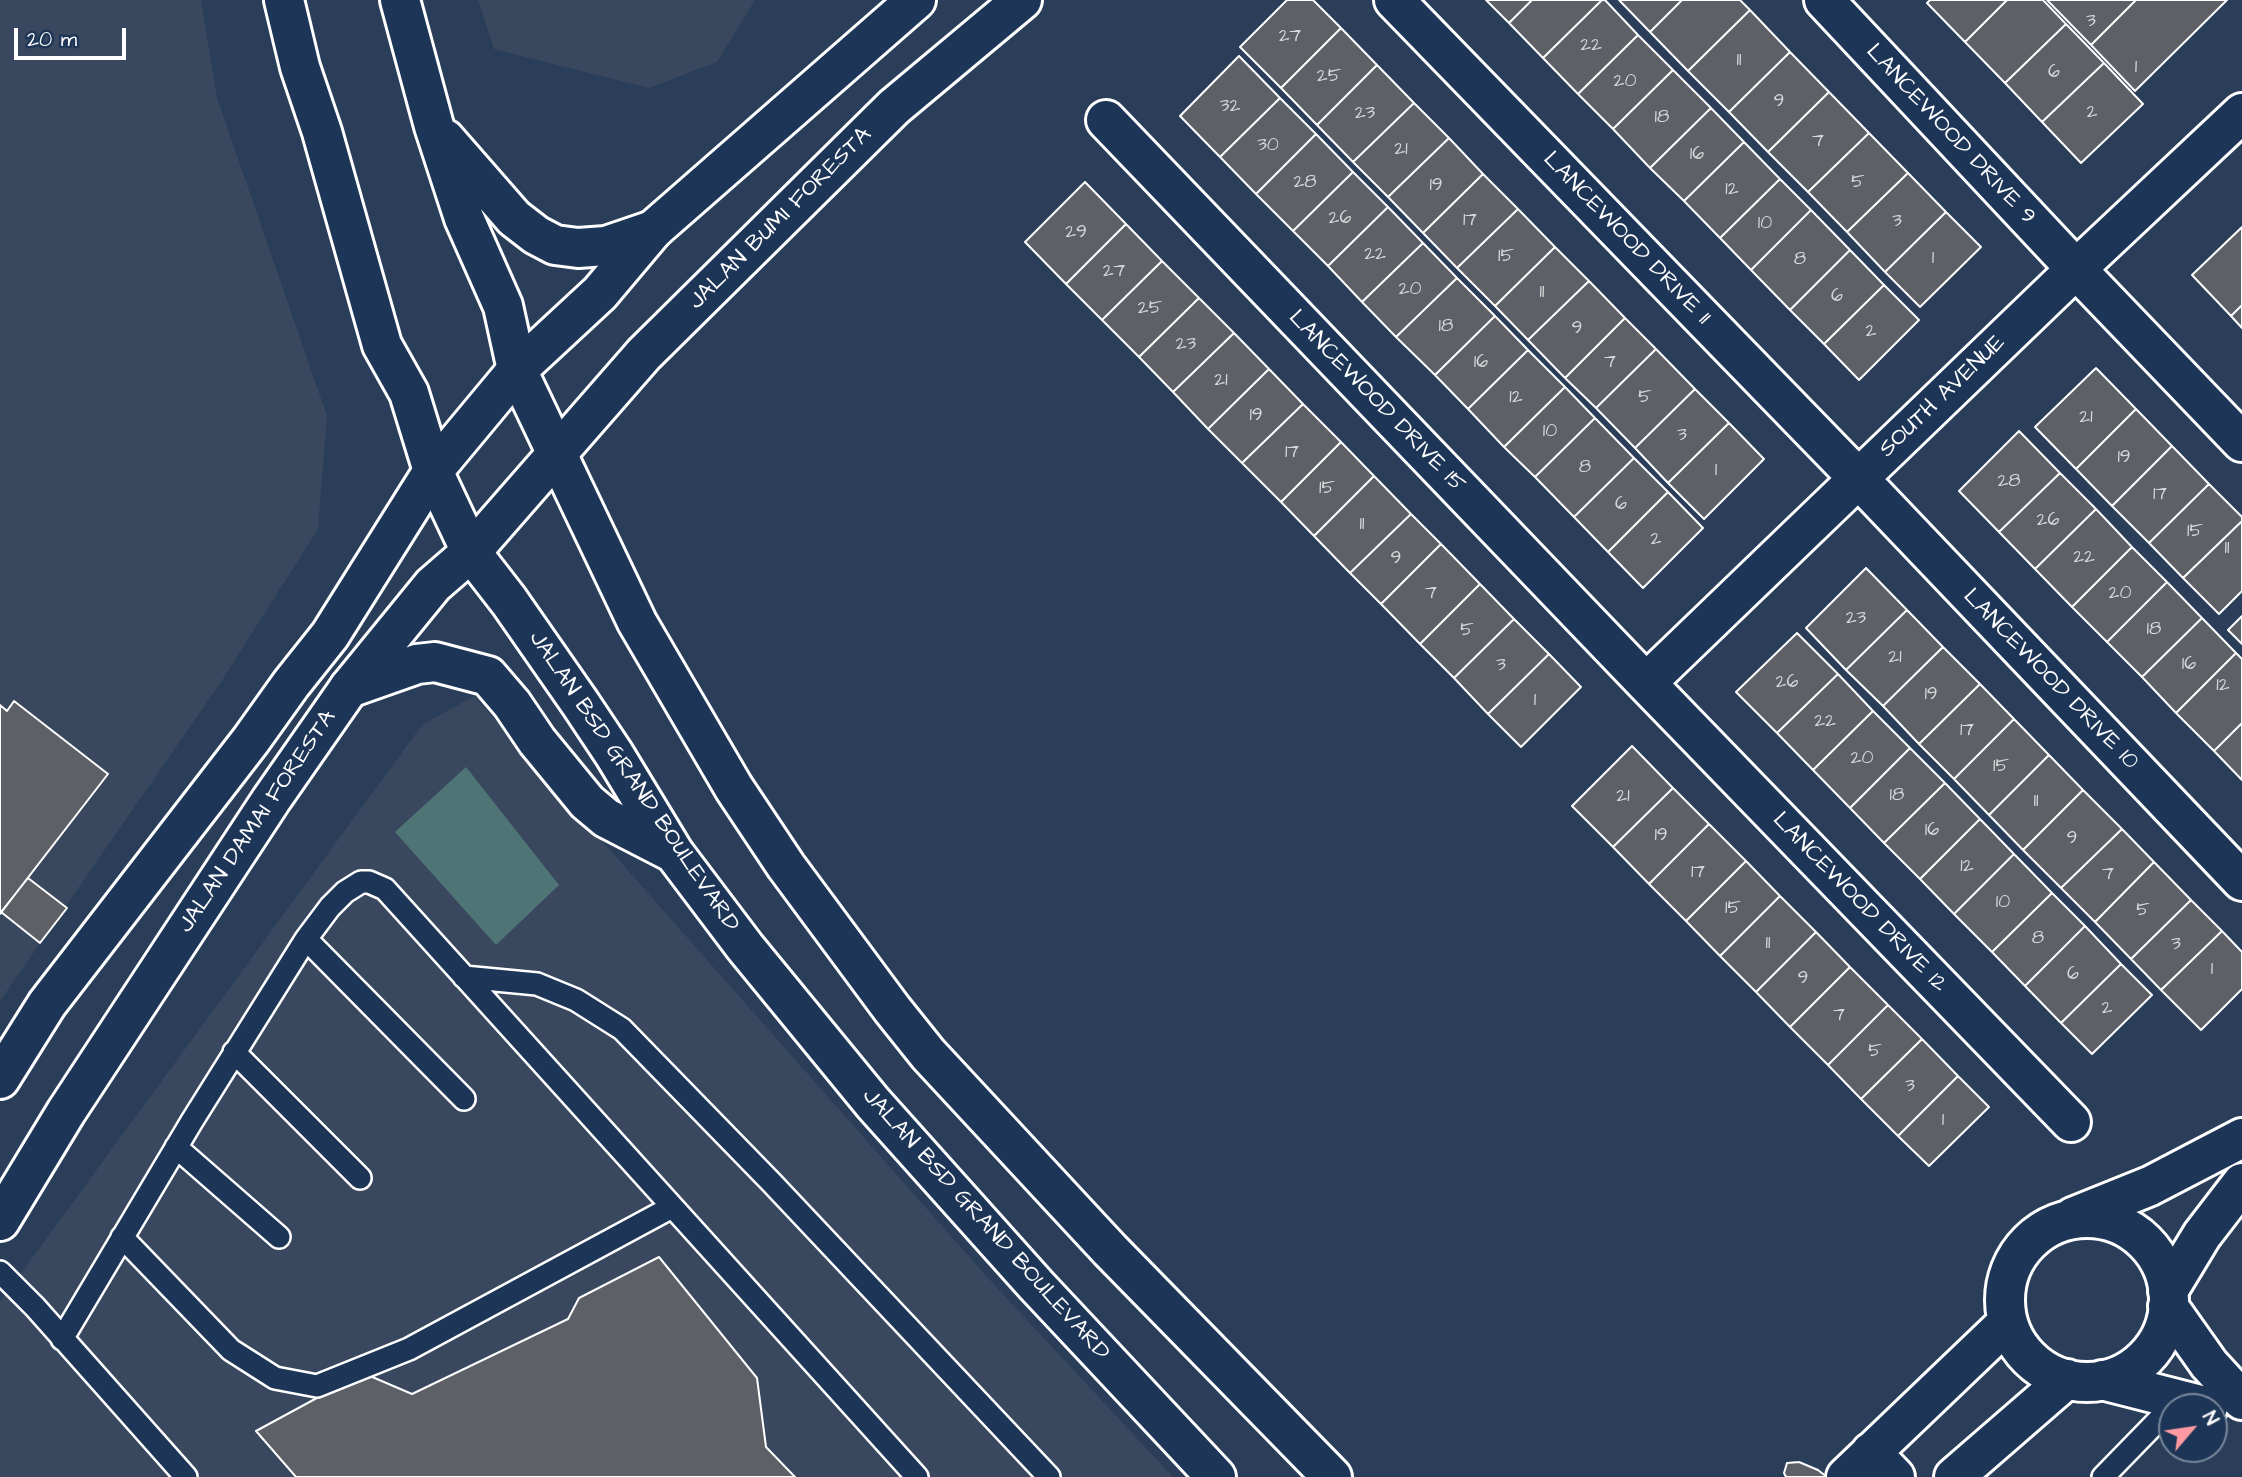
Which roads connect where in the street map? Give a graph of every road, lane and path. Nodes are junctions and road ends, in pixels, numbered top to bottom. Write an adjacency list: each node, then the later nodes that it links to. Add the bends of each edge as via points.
1 (284, 0): 15 (main road, JALAN BSD GRAND BOULEVARD, via 382,345 410,393)
2 (400, 0): 9 (main road)
3 (916, 0): 10 (main road)
4 (1022, 0): 14 (main road, JALAN BUMI FORESTA, via 894,107 644,354)
5 (1394, 0): 16 (main road, LANCEWOOD DRIVE 11)
6 (1824, 0): 11 (main road, LANCEWOOD DRIVE 9)
7 (2242, 113): 11 (main road, SOUTH AVENUE)
8 (1105, 120): 18 (main road, LANCEWOOD DRIVE 15)
9 (434, 126): 10 (main road, via 514,218 555,245 606,246); 12 (main road, via 464,218 503,306)
10 (653, 230): 12 (main road, via 600,293)
11 (2076, 270): 13 (main road, LANCEWOOD DRIVE 9); 16 (main road, SOUTH AVENUE)
12 (517, 370): 14 (main road); 15 (main road)
13 (2242, 442)
14 (557, 455): 17 (main road, JALAN DAMAI FORESTA); 50 (main road, via 637,622 734,788 892,1010 1021,1156)
15 (433, 471): 17 (main road, JALAN BSD GRAND BOULEVARD); 25 (main road, via 330,635 47,1004)
16 (1859, 479): 18 (main road, SOUTH AVENUE); 21 (main road, LANCEWOOD DRIVE 10)
17 (471, 552): 19 (main road, JALAN DAMAI FORESTA, via 433,585); 20 (main road, JALAN BSD GRAND BOULEVARD, via 587,713)
18 (1646, 683): 27 (main road, LANCEWOOD DRIVE 12)
19 (349, 688): 20 (main road, via 416,664 435,662 488,676 587,802 606,818); 34 (main road, JALAN DAMAI FORESTA, via 66,1112)
20 (674, 853): 49 (main road, JALAN BSD GRAND BOULEVARD, via 873,1102)
21 (2242, 881)
22 (306, 939): 23 (lane, via 345,892 361,882 374,883); 24 (lane); 26 (lane)
23 (464, 977): 32 (lane); 48 (lane, via 537,984 576,1000 622,1029)
24 (234, 1052): 29 (lane); 30 (lane)
25 (0, 1079)
26 (464, 1099)
27 (2071, 1122)
28 (2242, 1138): 33 (main road, via 2150,1186)
29 (176, 1147): 35 (lane); 36 (lane)
30 (360, 1178)
31 (2242, 1183): 38 (main road, via 2202,1235)
32 (672, 1207): 35 (lane, via 410,1349 317,1386 275,1378 232,1350); 47 (lane)
33 (2065, 1220): 38 (main road, via 2100,1219 2133,1232 2153,1252 2166,1278); 39 (main road, via 2039,1232 2019,1252 2005,1293)
34 (0, 1221)
35 (122, 1237): 40 (lane)
36 (279, 1237)
37 (0, 1272): 40 (lane)
38 (2168, 1298): 41 (main road, via 2164,1329 2144,1359 2125,1373); 43 (main road, via 2209,1364)
39 (2008, 1322): 41 (main road, via 2029,1358 2046,1371); 45 (main road)
40 (62, 1339): 46 (lane)
41 (2084, 1380): 42 (main road); 51 (main road)
42 (2158, 1396)
43 (2242, 1400)
44 (2158, 1432): 52 (lane)
45 (1870, 1469)
46 (186, 1477)
47 (917, 1477)
48 (1049, 1477)
49 (1216, 1477)
50 (1332, 1477)
51 (1954, 1477)
52 (2103, 1477)

